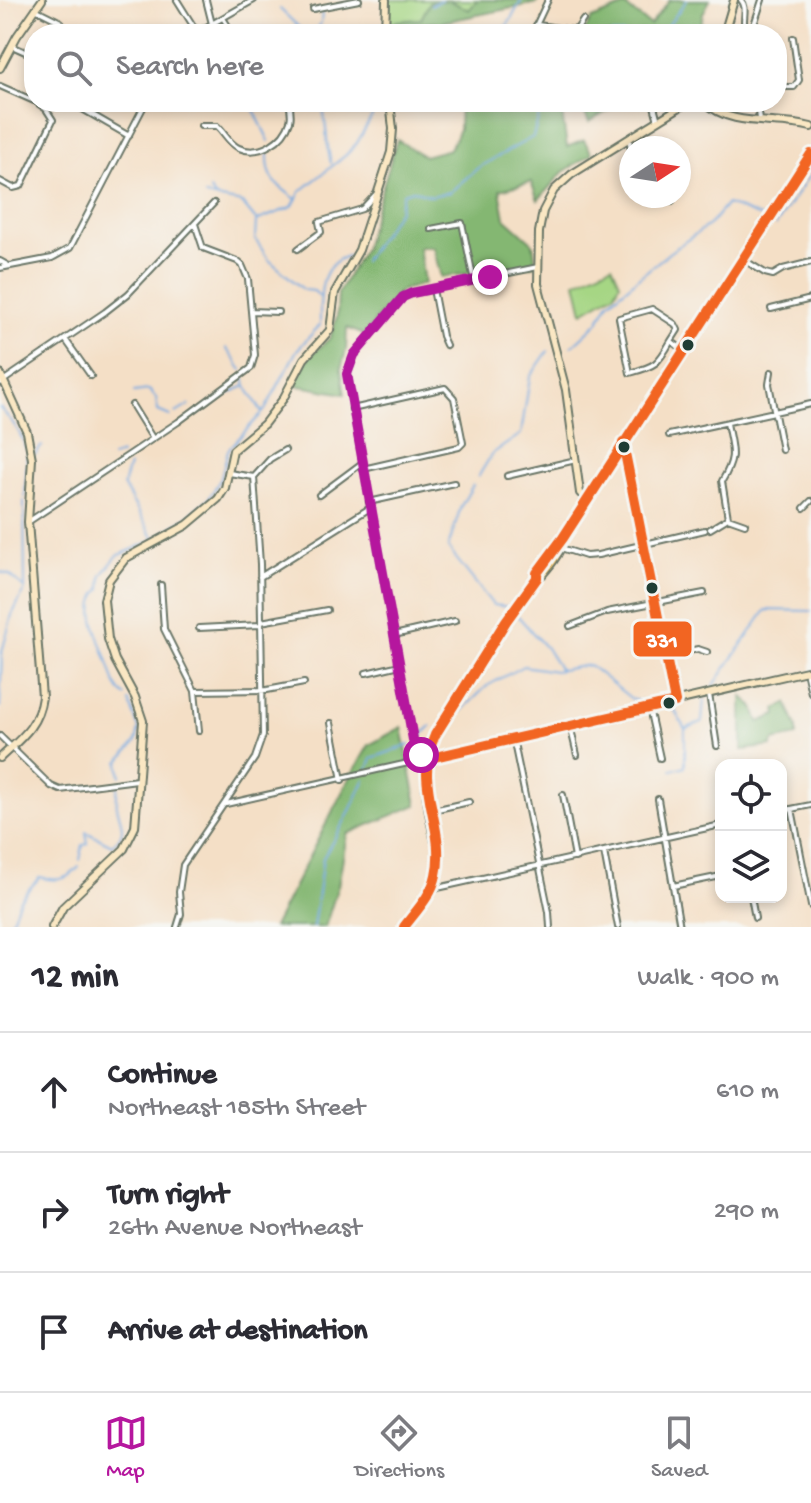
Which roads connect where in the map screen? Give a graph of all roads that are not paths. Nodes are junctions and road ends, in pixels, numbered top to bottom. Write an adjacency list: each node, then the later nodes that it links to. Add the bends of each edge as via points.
1 (42, 0): 11 (street)
2 (177, 0): 17 (street)
3 (206, 0): 18 (street)
4 (254, 0): 13 (street)
5 (359, 0): 12 (street)
6 (386, 0): 20 (street)
7 (548, 0): 21 (street)
8 (734, 0): 23 (street)
9 (741, 0): 24 (street)
10 (762, 0): 25 (street)
11 (35, 9): 15 (street); 16 (street)
12 (313, 9)
13 (223, 18): 18 (street); 19 (street)
14 (583, 20): 22 (street)
15 (26, 24)
16 (62, 24)
17 (191, 24)
18 (212, 24)
19 (227, 24)
20 (385, 24)
21 (538, 24)
22 (580, 24)
23 (727, 24)
24 (743, 24)
25 (754, 24)
26 (24, 27): 28 (street)
27 (793, 38): 32 (street, via 799,80)
28 (12, 46): 29 (street); 30 (street)
29 (24, 51)
30 (0, 68)
31 (0, 86): 33 (street)
32 (787, 87)
33 (24, 97)
34 (48, 112): 51 (street, via 53,120 21,186)
35 (88, 112): 47 (street)
36 (141, 112): 47 (street)
37 (291, 112): 45 (street, via 287,127 261,150 236,147 217,126)
38 (391, 112): 52 (street, via 391,152)
39 (656, 112): 44 (street)
40 (672, 112): 44 (street)
41 (717, 112): 43 (street)
42 (758, 112): 43 (street)
43 (759, 120): 46 (street)
44 (658, 121): 48 (street)
45 (201, 126)
46 (811, 127)
47 (129, 136): 60 (street, via 70,248 52,258)
48 (634, 136)
49 (619, 145): 61 (street, via 554,190 540,223)
50 (811, 155): 57 (main road)
51 (0, 181)
52 (376, 193): 56 (street, via 362,209 319,222 321,232); 89 (street, via 359,250 335,292 330,330 304,359 264,424 237,446)
53 (214, 203): 54 (street)
54 (195, 224): 67 (street, via 203,248 242,265); 69 (street, via 128,294)
55 (431, 229): 63 (street, via 462,223)
56 (298, 249)
57 (743, 259): 59 (street, via 773,275); 72 (main road)
58 (0, 261): 60 (street)
59 (811, 262)
60 (11, 267): 62 (street)
61 (538, 267): 63 (street); 87 (street)
62 (0, 268)
63 (474, 281): 64 (street)
64 (433, 289): 71 (street); 79 (street, via 398,302 354,355 347,374)
65 (811, 299): 66 (street)
66 (771, 309)
67 (251, 311): 68 (street); 83 (street, via 251,368)
68 (278, 312)
69 (65, 339): 75 (street); 76 (street)
70 (671, 341): 70 (street, via 678,330 675,324 652,309 619,318 630,373 653,367); 72 (street)
71 (446, 345)
72 (683, 350): 84 (main road)
73 (771, 372): 80 (street)
74 (0, 373): 76 (street)
75 (91, 376)
76 (2, 382): 99 (street, via 30,444)
77 (811, 404): 80 (street)
78 (132, 405): 83 (street)
79 (352, 409): 88 (street); 88 (street, via 440,387 454,398 462,446)
80 (775, 412): 81 (street); 86 (street)
81 (727, 423): 82 (street); 98 (street, via 733,455 722,481)
82 (669, 435)
83 (153, 439): 99 (street)
84 (623, 443): 94 (main road); 102 (street)
85 (285, 450): 91 (street)
86 (782, 450)
87 (576, 460): 90 (street); 94 (street, via 580,493)
88 (363, 466): 93 (street); 96 (street)
89 (228, 473): 91 (street); 140 (street, via 218,499 205,512 126,558 106,590 108,639 143,721)
90 (507, 476)
91 (254, 477): 104 (street)
92 (454, 483): 96 (street)
93 (319, 495)
94 (587, 500): 101 (main road)
95 (811, 501): 97 (street)
96 (370, 505): 104 (street); 114 (street)
97 (804, 508)
98 (728, 518): 100 (street); 102 (street, via 708,529)
99 (28, 522): 133 (street, via 42,697 30,731)
100 (745, 524)
101 (563, 538): 103 (main road); 105 (main road)
102 (643, 544): 103 (street, via 591,556); 108 (street)
103 (561, 548): 105 (main road)
104 (260, 577): 111 (street)
105 (537, 578): 138 (main road, via 485,653)
106 (161, 585): 122 (street, via 164,629)
107 (704, 593): 108 (street)
108 (655, 603): 112 (street); 116 (street)
109 (327, 610): 111 (street)
110 (455, 621): 114 (street)
111 (261, 624): 113 (street); 121 (street)
112 (570, 626)
113 (199, 628)
114 (394, 635): 117 (street)
115 (707, 652): 116 (street)
116 (665, 656): 125 (street)
117 (400, 665): 119 (street); 134 (street)
118 (809, 670): 123 (street); 124 (street)
119 (366, 673)
120 (304, 683): 121 (street)
121 (264, 689): 122 (street); 145 (street, via 259,749)
122 (195, 691): 129 (street)
123 (811, 693)
124 (709, 694): 125 (street); 132 (street)
125 (675, 702): 126 (street)
126 (649, 708): 128 (street); 137 (street)
127 (331, 723): 141 (street)
128 (570, 725): 131 (street); 135 (street)
129 (199, 731)
130 (0, 736): 133 (street)
131 (513, 738): 138 (street); 154 (street)
132 (717, 746)
133 (12, 747): 136 (street); 140 (street, via 60,790)
134 (415, 748): 138 (street); 139 (street)
135 (577, 755)
136 (0, 758)
137 (660, 758)
138 (426, 759): 139 (street); 149 (main road)
139 (409, 764): 141 (street)
140 (137, 780): 161 (street, via 130,840 63,907)
141 (342, 780): 145 (street)
142 (563, 795): 153 (street)
143 (658, 799): 151 (street)
144 (469, 802): 149 (street)
145 (224, 805): 162 (street, via 183,865)
146 (811, 805): 147 (street)
147 (792, 809): 148 (street); 159 (street)
148 (787, 810)
149 (429, 811): 157 (main road, via 438,864)
150 (715, 826): 151 (street)
151 (664, 838): 152 (street); 156 (street)
152 (604, 852): 153 (street); 165 (street)
153 (575, 858): 154 (street)
154 (540, 866): 157 (street); 164 (street)
155 (715, 877): 156 (street)
156 (673, 886): 166 (street)
157 (431, 889): 163 (main road)
158 (752, 903): 160 (street)
159 (811, 906)
160 (755, 918)
161 (52, 927)
162 (177, 927)
163 (404, 927)
164 (550, 927)
165 (618, 927)
166 (680, 927)

